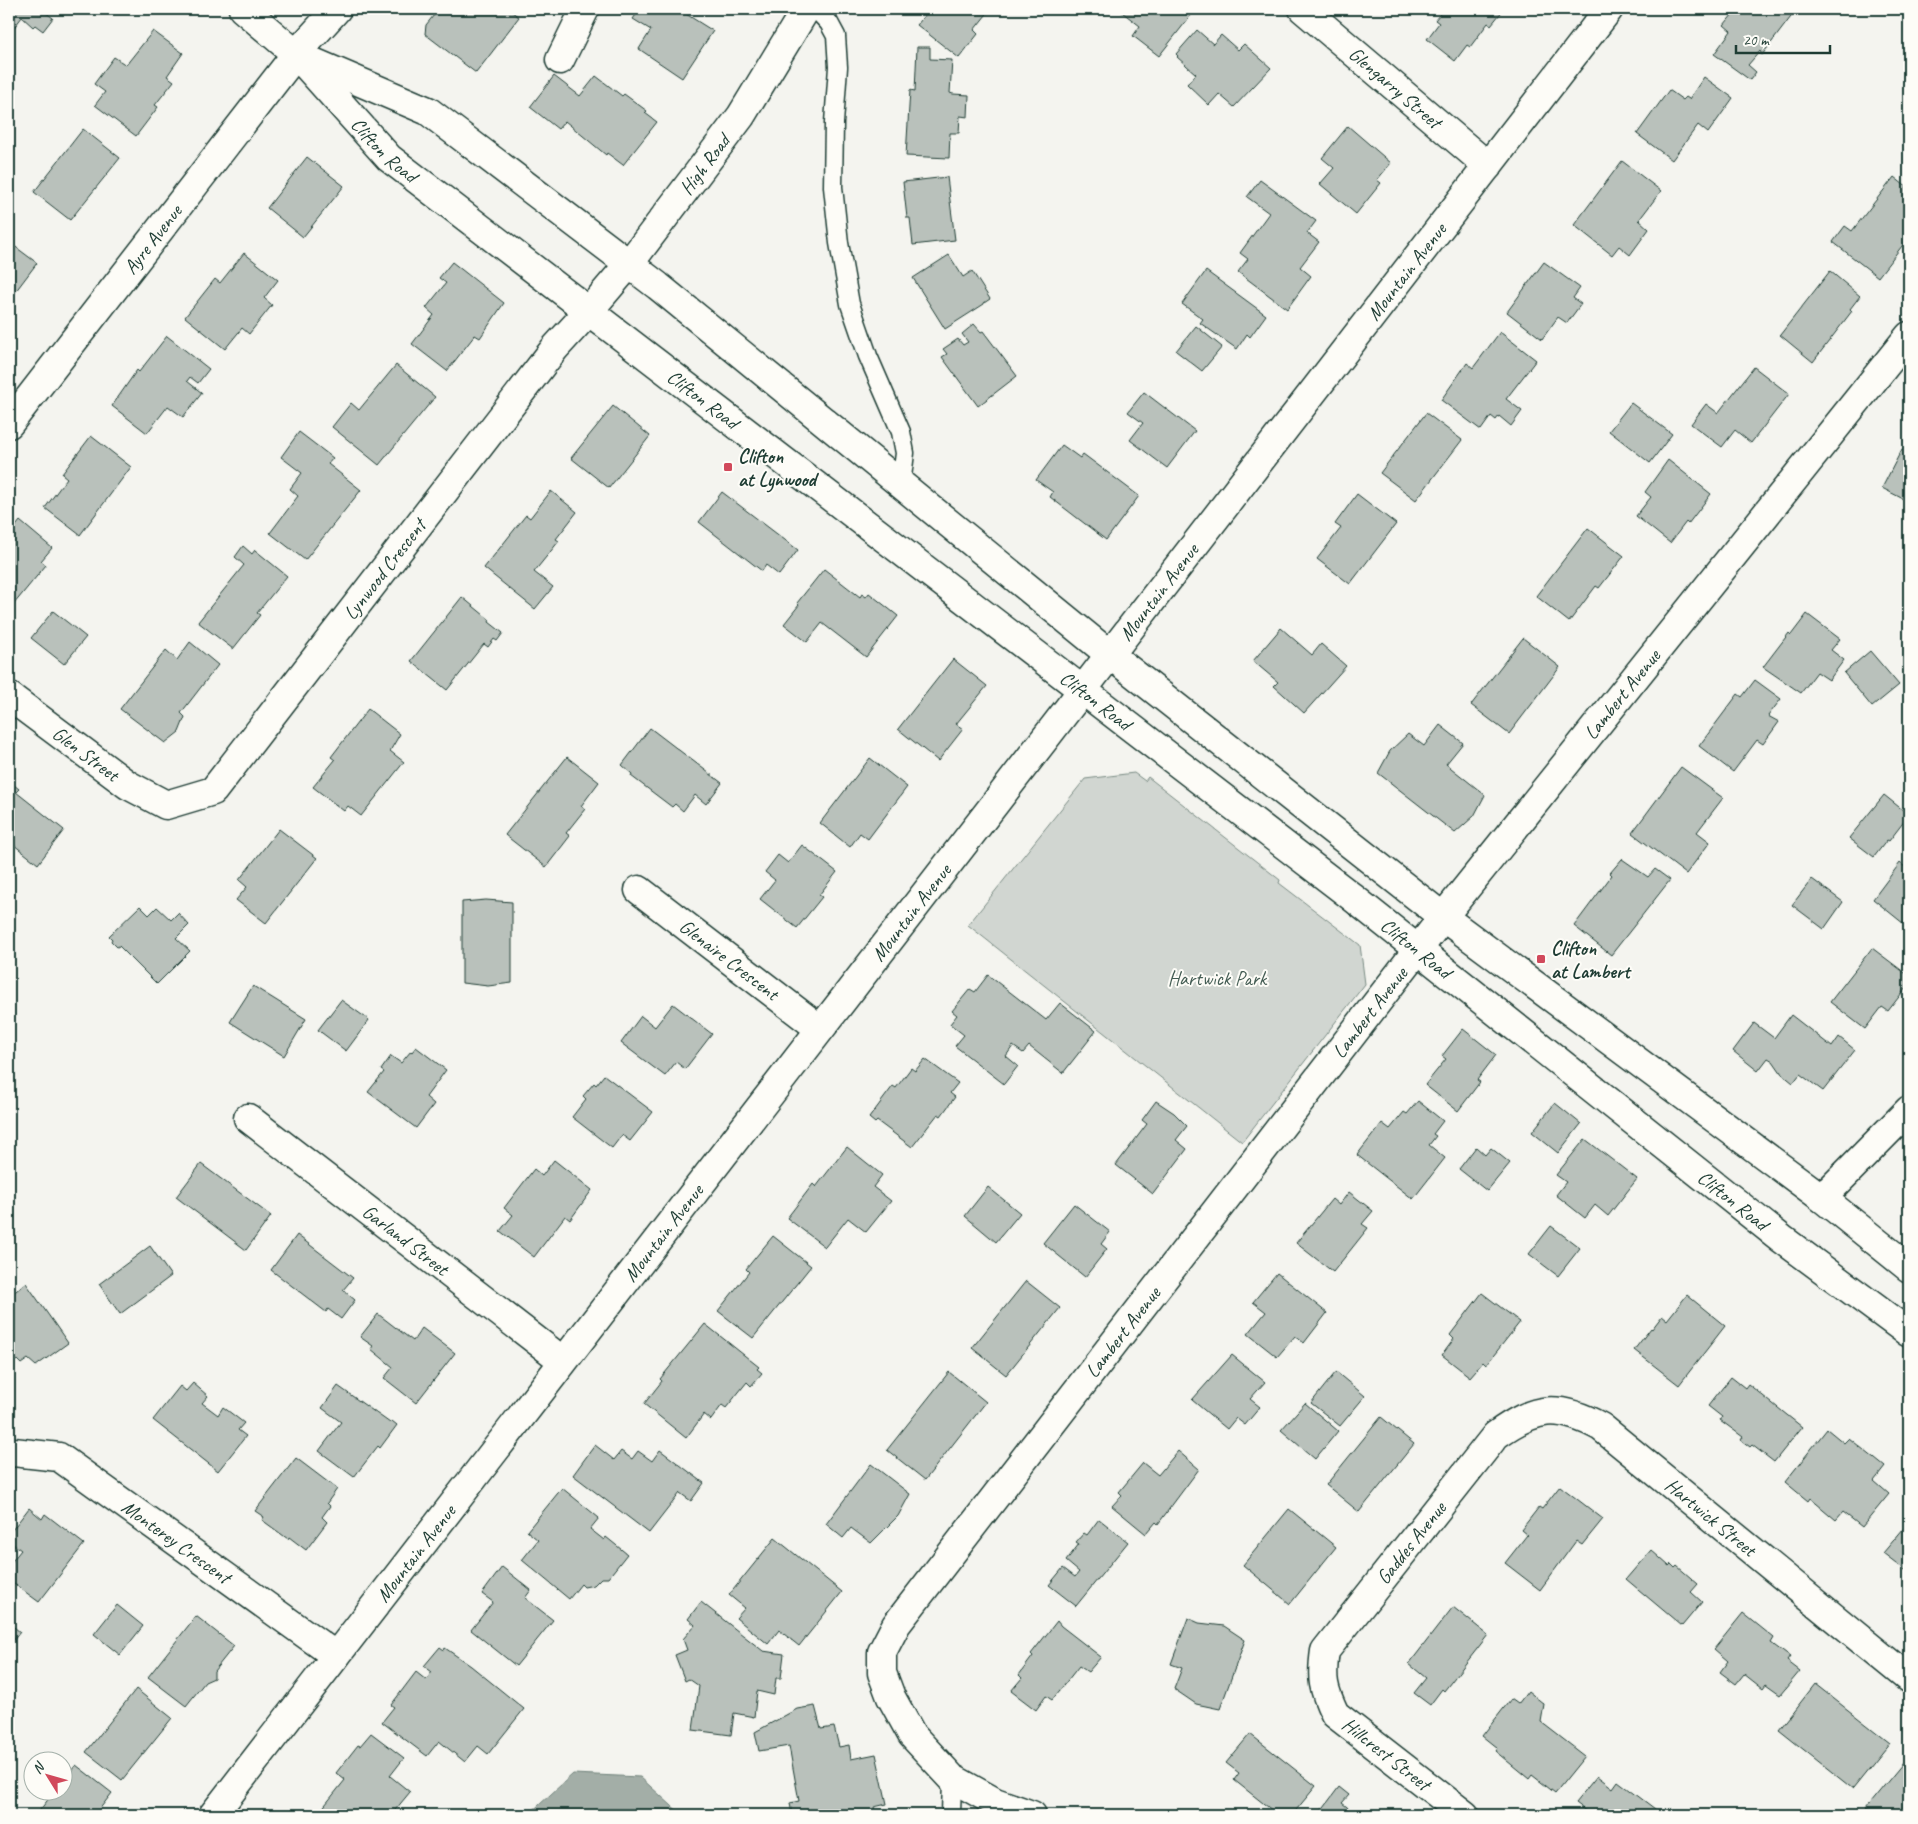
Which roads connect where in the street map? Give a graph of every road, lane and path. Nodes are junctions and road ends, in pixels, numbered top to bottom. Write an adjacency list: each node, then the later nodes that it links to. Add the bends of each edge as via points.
1 (243, 9): 8 (street, Clifton Road)
2 (337, 9): 8 (street, Ayre Avenue)
3 (585, 9): 9 (street)
4 (806, 9): 11 (street, High Road, via 741,116)
5 (816, 9): 16 (lane, via 836,36 838,67 833,187 839,243 850,304 868,356 901,432 905,453)
6 (1303, 9): 10 (street, Glengarry Street)
7 (1609, 9): 10 (street, Mountain Avenue)
8 (296, 54): 11 (street, Clifton Road, via 428,111); 12 (street, Clifton Road, via 390,158); 15 (street, Ayre Avenue)
9 (560, 60)
10 (1488, 166): 17 (street, Mountain Avenue)
11 (628, 264): 12 (street, High Road); 16 (street, Clifton Road)
12 (588, 312): 18 (street, Clifton Road); 20 (street, Lynwood Crescent, via 555,348 213,791)
13 (1909, 336): 14 (street, Lambert Avenue)
14 (1900, 364): 22 (street, Lambert Avenue)
15 (9, 424)
16 (901, 485): 17 (street, Clifton Road)
17 (1109, 654): 18 (street, Mountain Avenue); 22 (street, Clifton Road)
18 (1083, 688): 23 (street, Clifton Road); 24 (street, Mountain Avenue)
19 (9, 696): 20 (street, Glen Street, via 128,785)
20 (166, 805)
21 (639, 890): 24 (street, Glenaire Crescent)
22 (1443, 917): 23 (street, Lambert Avenue); 27 (street, Clifton Road)
23 (1418, 949): 29 (street, Clifton Road, via 1782,1239); 36 (street, Lambert Avenue, via 902,1617 882,1652 882,1673 912,1735)
24 (820, 1029): 30 (street, Mountain Avenue)
25 (1909, 1110): 27 (street)
26 (248, 1118): 30 (street, Garland Street)
27 (1822, 1198): 28 (street, Clifton Road)
28 (1909, 1268)
29 (1909, 1333)
30 (563, 1361): 34 (street, Mountain Avenue)
31 (1496, 1435): 33 (street, Gaddes Avenue); 35 (street, Hartwick Street, via 1516,1421 1544,1411 1563,1411 1601,1427)
32 (9, 1453): 34 (street, Monterey Crescent, via 59,1457)
33 (1325, 1651): 40 (street, Hillcrest Street, via 1324,1686 1335,1714)
34 (336, 1656): 37 (street, Mountain Avenue)
35 (1909, 1679)
36 (952, 1778): 38 (lane); 39 (street, via 995,1802)
37 (213, 1815)
38 (950, 1815)
39 (1032, 1815)
40 (1465, 1815)

